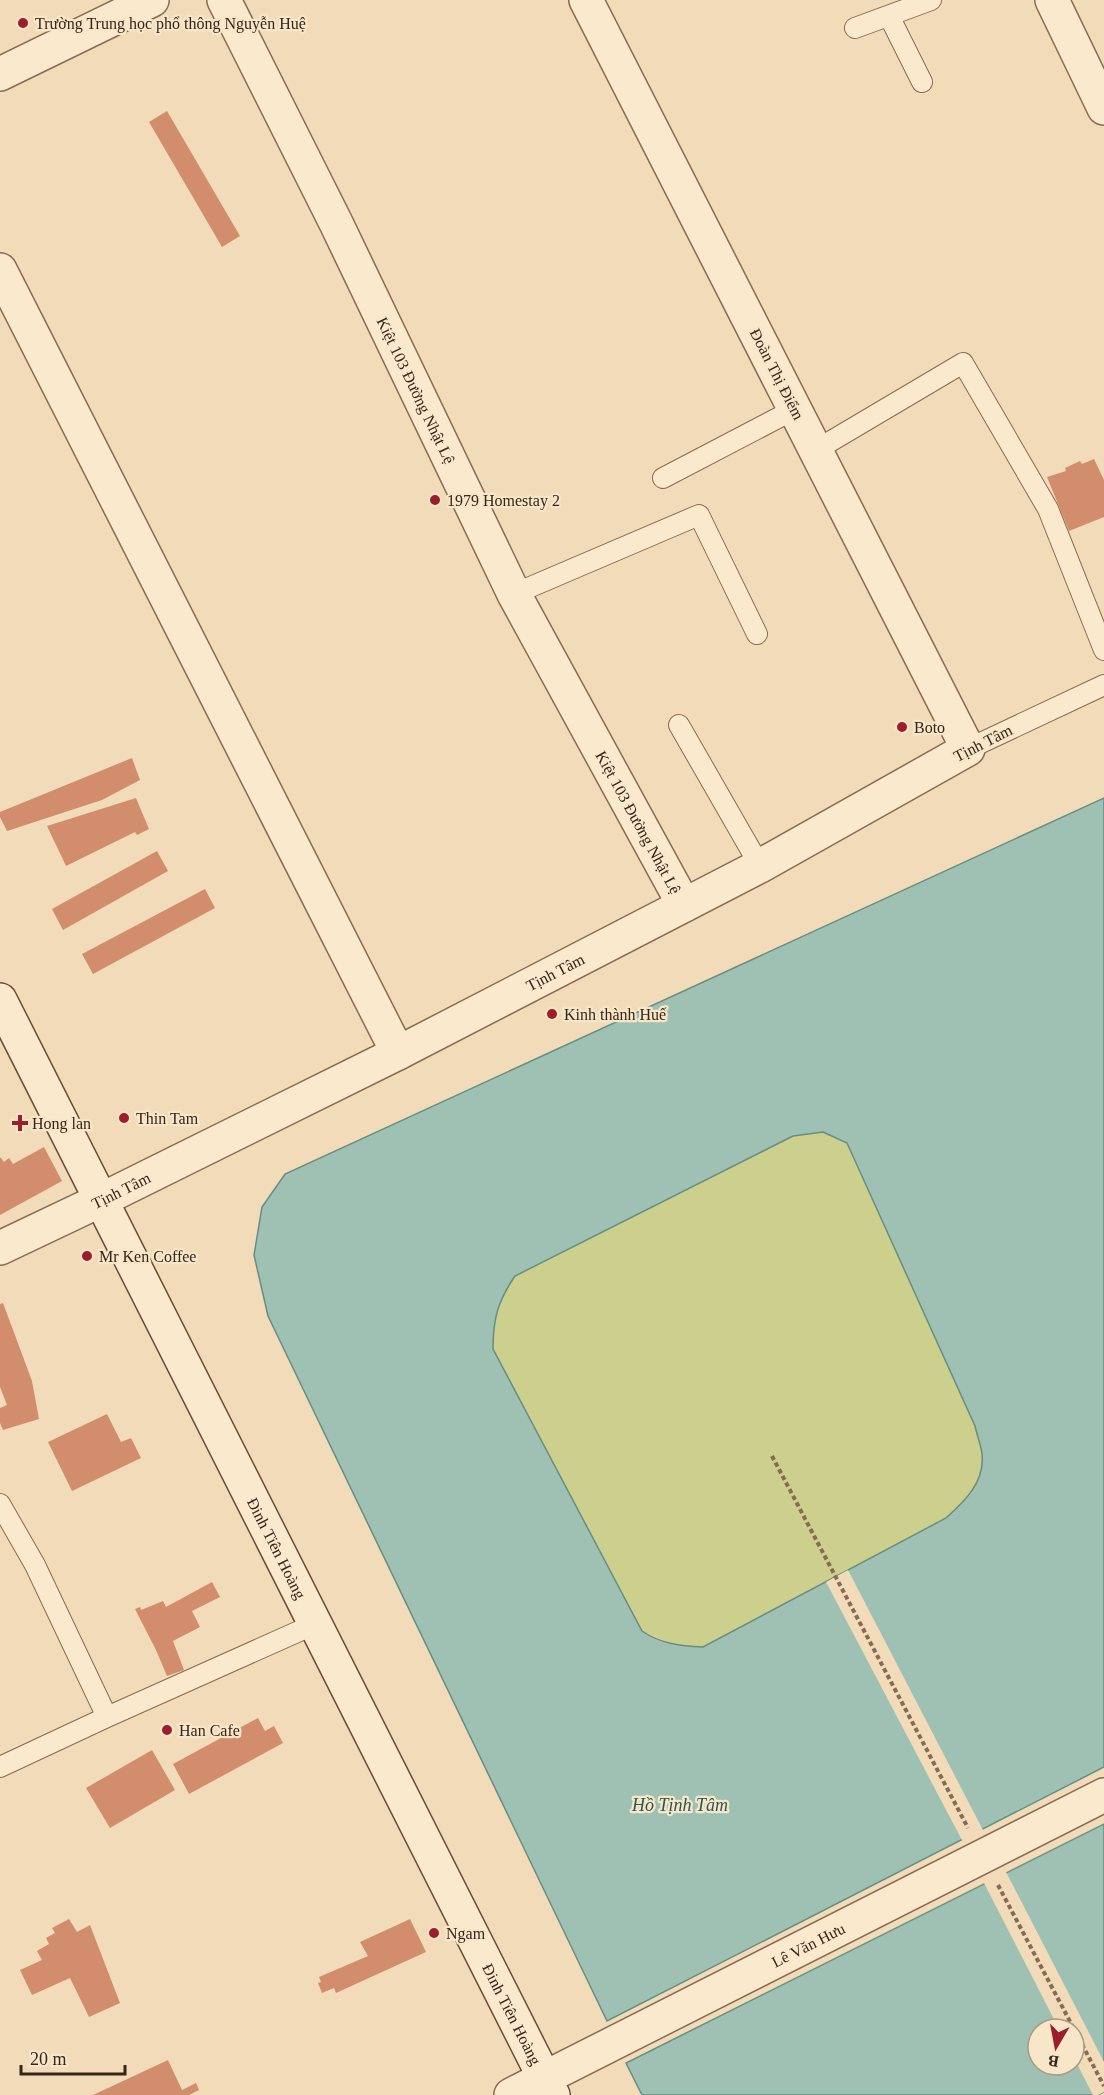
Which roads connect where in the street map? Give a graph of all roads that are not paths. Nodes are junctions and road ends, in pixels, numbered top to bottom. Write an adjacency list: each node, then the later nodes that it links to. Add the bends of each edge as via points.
1 (152, 0): 9 (street)
2 (224, 0): 16 (street, Kiệt 103 Đường Nhật Lệ)
3 (586, 0): 13 (street, Đoàn Thị Điểm)
4 (930, 0): 6 (lane)
5 (1052, 0): 8 (street)
6 (889, 16): 7 (lane); 10 (lane)
7 (855, 28)
8 (1097, 72): 11 (street)
9 (0, 74)
10 (922, 82)
11 (1104, 108)
12 (0, 270): 25 (street)
13 (795, 409): 14 (street, Đoàn Thị Điểm); 15 (lane)
14 (816, 450): 18 (lane, via 963,363 1048,509); 21 (street, Đoàn Thị Điểm)
15 (663, 478)
16 (514, 594): 17 (lane, via 699,514); 23 (street, Kiệt 103 Đường Nhật Lệ)
17 (757, 634)
18 (1104, 650)
19 (1104, 685): 21 (lane, Tịnh Tâm)
20 (679, 725): 22 (lane)
21 (968, 749): 22 (street, Tịnh Tâm)
22 (760, 866): 23 (street, Tịnh Tâm)
23 (684, 905): 25 (street, Tịnh Tâm)
24 (0, 1000): 26 (street, Đinh Tiên Hoàng)
25 (398, 1053): 26 (street, Tịnh Tâm)
26 (101, 1200): 27 (street, Tịnh Tâm); 29 (street, Đinh Tiên Hoàng)
27 (0, 1248)
28 (0, 1504): 30 (lane, via 35,1565)
29 (315, 1624): 30 (lane); 33 (street, Đinh Tiên Hoàng)
30 (107, 1717): 31 (lane)
31 (0, 1767)
32 (1104, 1795): 33 (street, Lê Văn Hưu)
33 (549, 2087): 34 (street, Lê Văn Hưu)
34 (511, 2095)

